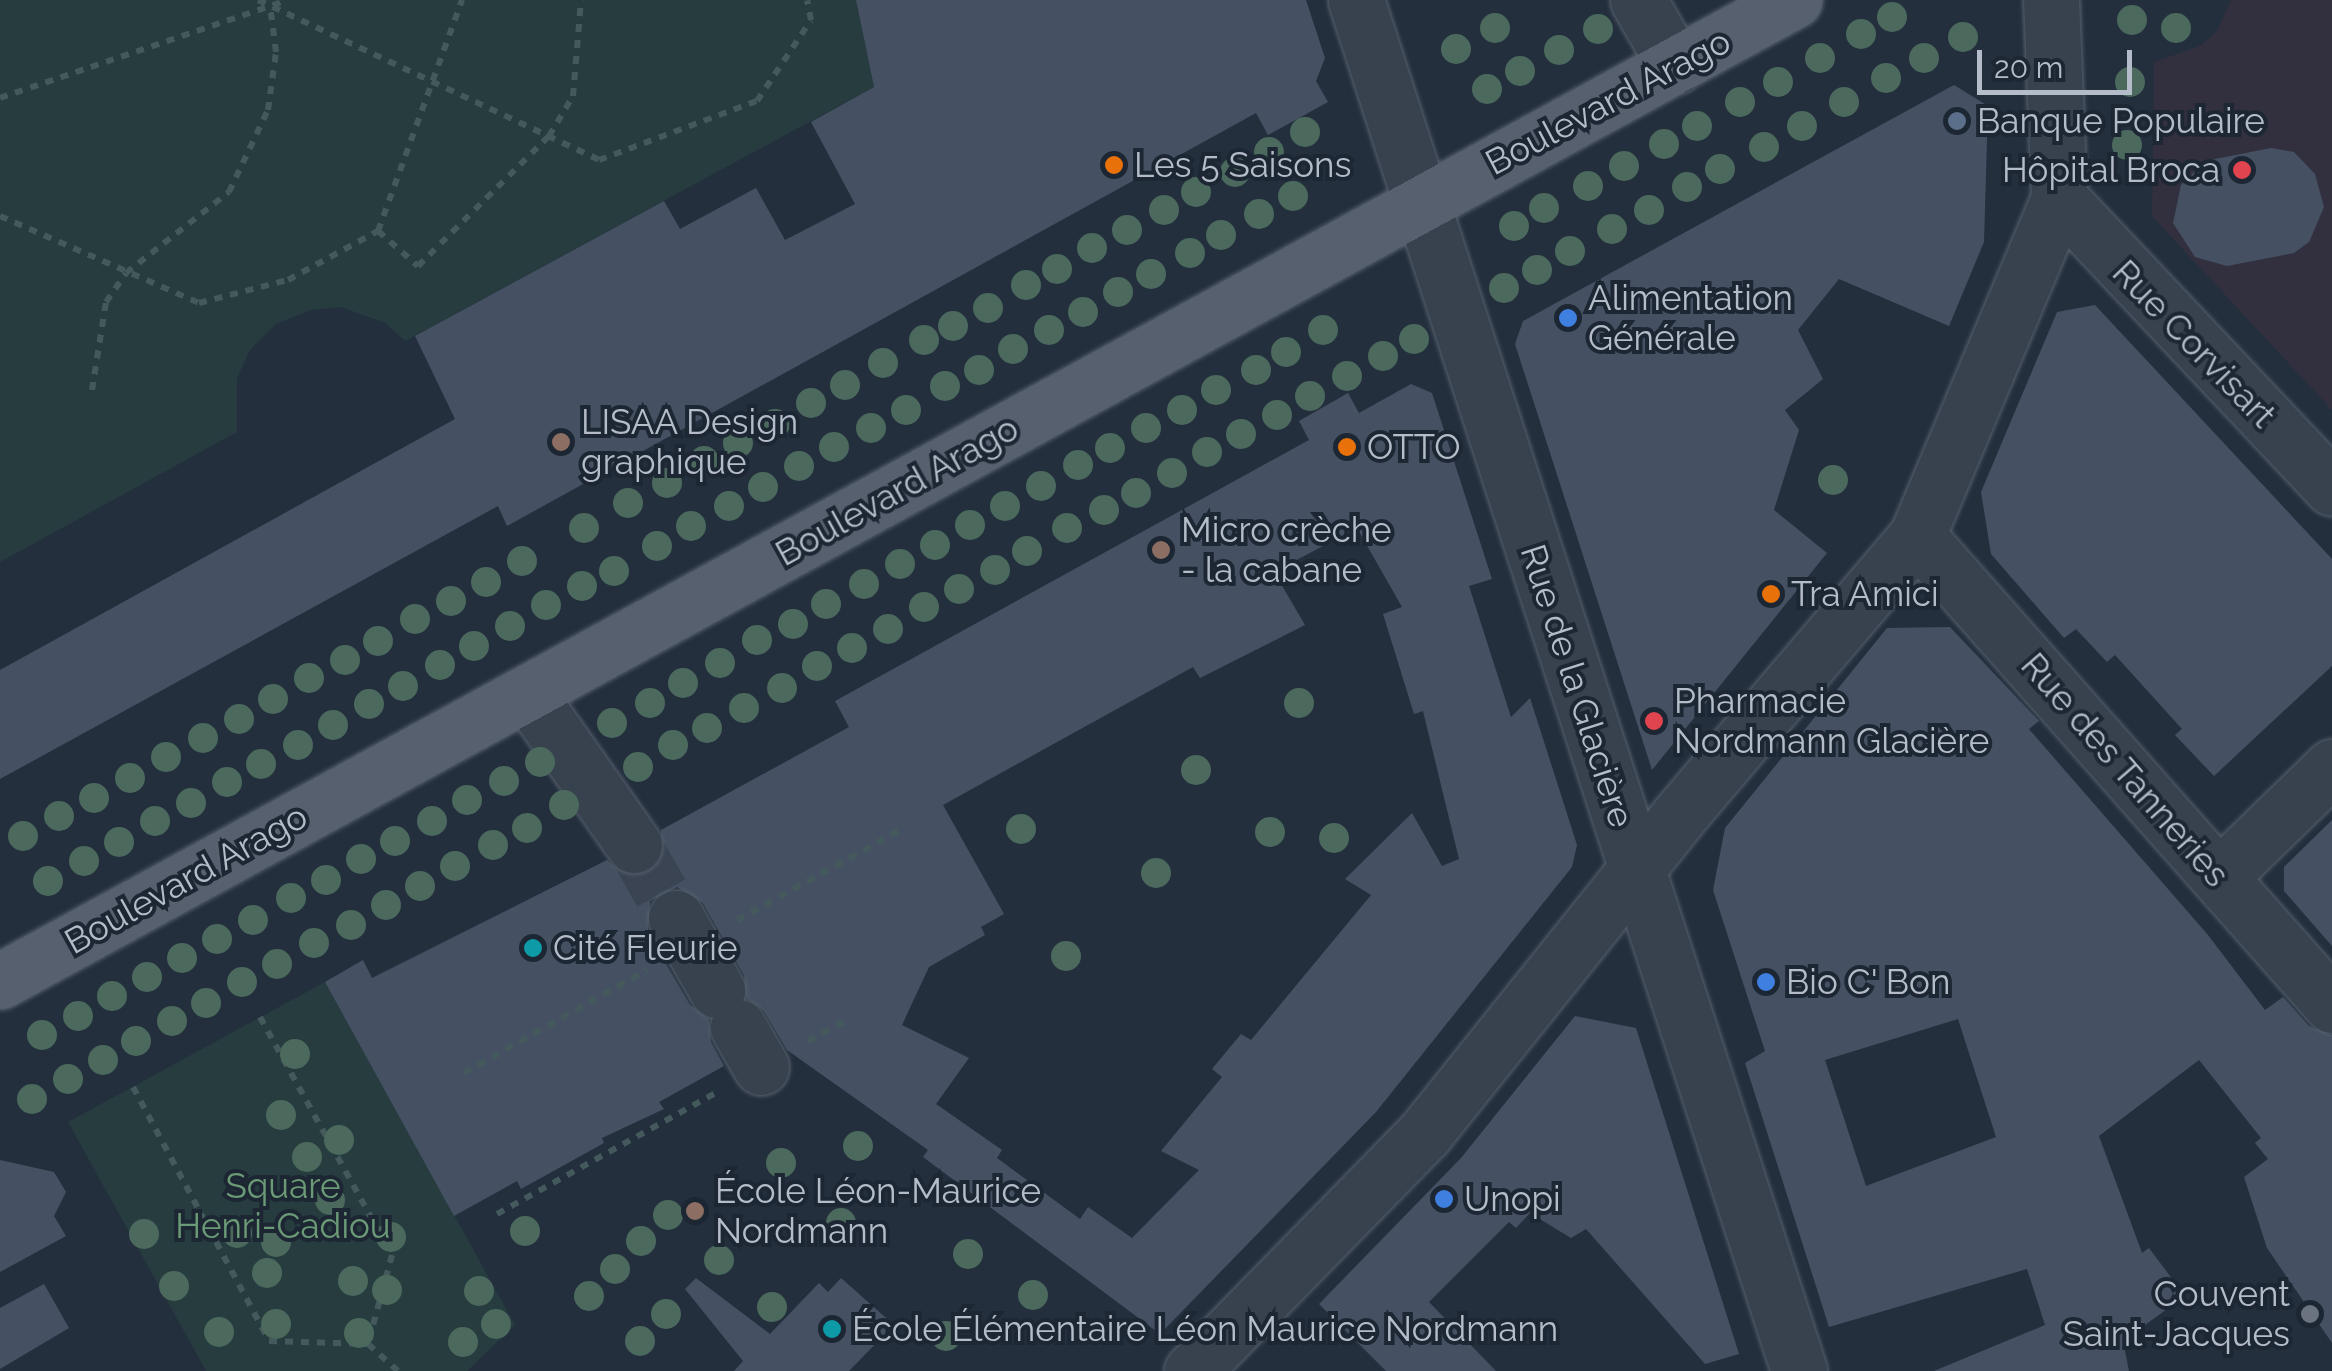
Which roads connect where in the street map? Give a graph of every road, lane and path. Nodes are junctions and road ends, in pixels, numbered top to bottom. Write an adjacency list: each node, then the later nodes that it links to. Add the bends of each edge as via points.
1 (258, 0): 10 (path)
2 (288, 0): 10 (path)
3 (462, 0): 12 (path)
4 (580, 0): 14 (path, via 572,96)
5 (808, 0): 14 (path, via 811,20 756,101 599,160)
6 (1356, 0): 16 (street, Rue de la Glacière)
7 (1638, 0): 11 (street)
8 (1794, 0): 11 (main road, Boulevard Arago)
9 (2051, 0): 15 (street)
10 (269, 3): 12 (path); 13 (path); 19 (path, via 276,52 268,110 229,192)
11 (1676, 66): 16 (main road, Boulevard Arago)
12 (428, 80): 14 (path); 18 (path)
13 (0, 98)
14 (549, 136): 18 (path, via 418,266)
15 (2059, 198): 21 (street, Rue Corvisart); 22 (street)
16 (1420, 204): 23 (main road, Boulevard Arago); 27 (street, Rue de la Glacière)
17 (0, 216): 19 (path)
18 (378, 231): 19 (path, via 288,280 198,303)
19 (126, 274): 20 (path, via 106,302)
20 (92, 390)
21 (2332, 488)
22 (1918, 536): 27 (street); 28 (street, Rue des Tanneries)
23 (527, 693): 26 (street); 29 (main road, Boulevard Arago)
24 (2332, 767): 28 (street)
25 (898, 831): 30 (path)
26 (634, 845)
27 (1635, 869): 39 (street, via 1425,1132); 40 (street, Rue de la Glacière)
28 (2219, 877): 31 (street, Rue des Tanneries)
29 (0, 982)
30 (717, 989): 33 (path); 34 (path); 36 (path)
31 (2332, 1005)
32 (260, 1017): 37 (path, via 392,1255)
33 (845, 1021)
34 (464, 1073)
35 (133, 1086): 37 (path, via 268,1341)
36 (497, 1214)
37 (368, 1344): 38 (path)
38 (398, 1371)
39 (1192, 1371)
40 (1799, 1371)

